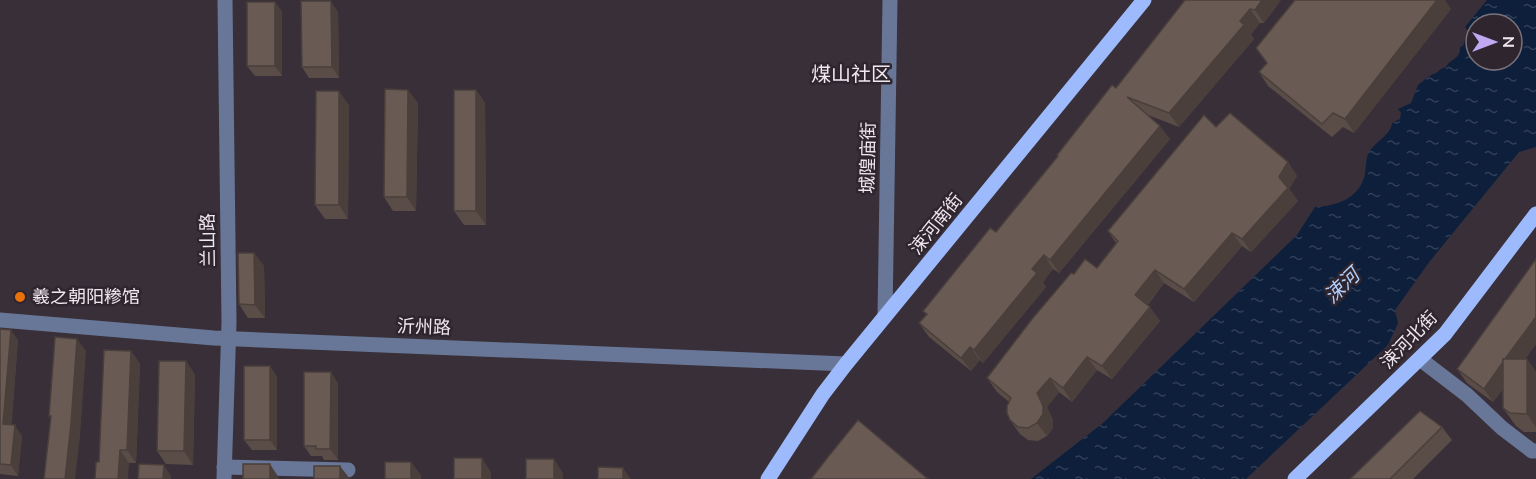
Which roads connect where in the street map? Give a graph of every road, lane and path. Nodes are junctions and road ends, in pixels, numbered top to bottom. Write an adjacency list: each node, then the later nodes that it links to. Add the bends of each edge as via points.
1 (225, 0): 7 (street, 兰山路)
2 (890, 0): 5 (street, 城隍庙街)
3 (1144, 0): 5 (main road, 涑河南街)
4 (1536, 214): 8 (main road, 涑河北街, via 1445,334)
5 (885, 316): 9 (main road, 涑河南街)
6 (0, 320): 7 (street, 沂州路)
7 (229, 338): 9 (street, 沂州路); 12 (street, 兰山路)
8 (1420, 359): 10 (street, via 1502,428); 14 (main road, 涑河北街)
9 (846, 364): 13 (main road, 涑河南街)
10 (1536, 451)
11 (348, 470): 12 (street)
12 (224, 473)
13 (768, 479)
14 (1295, 479)

